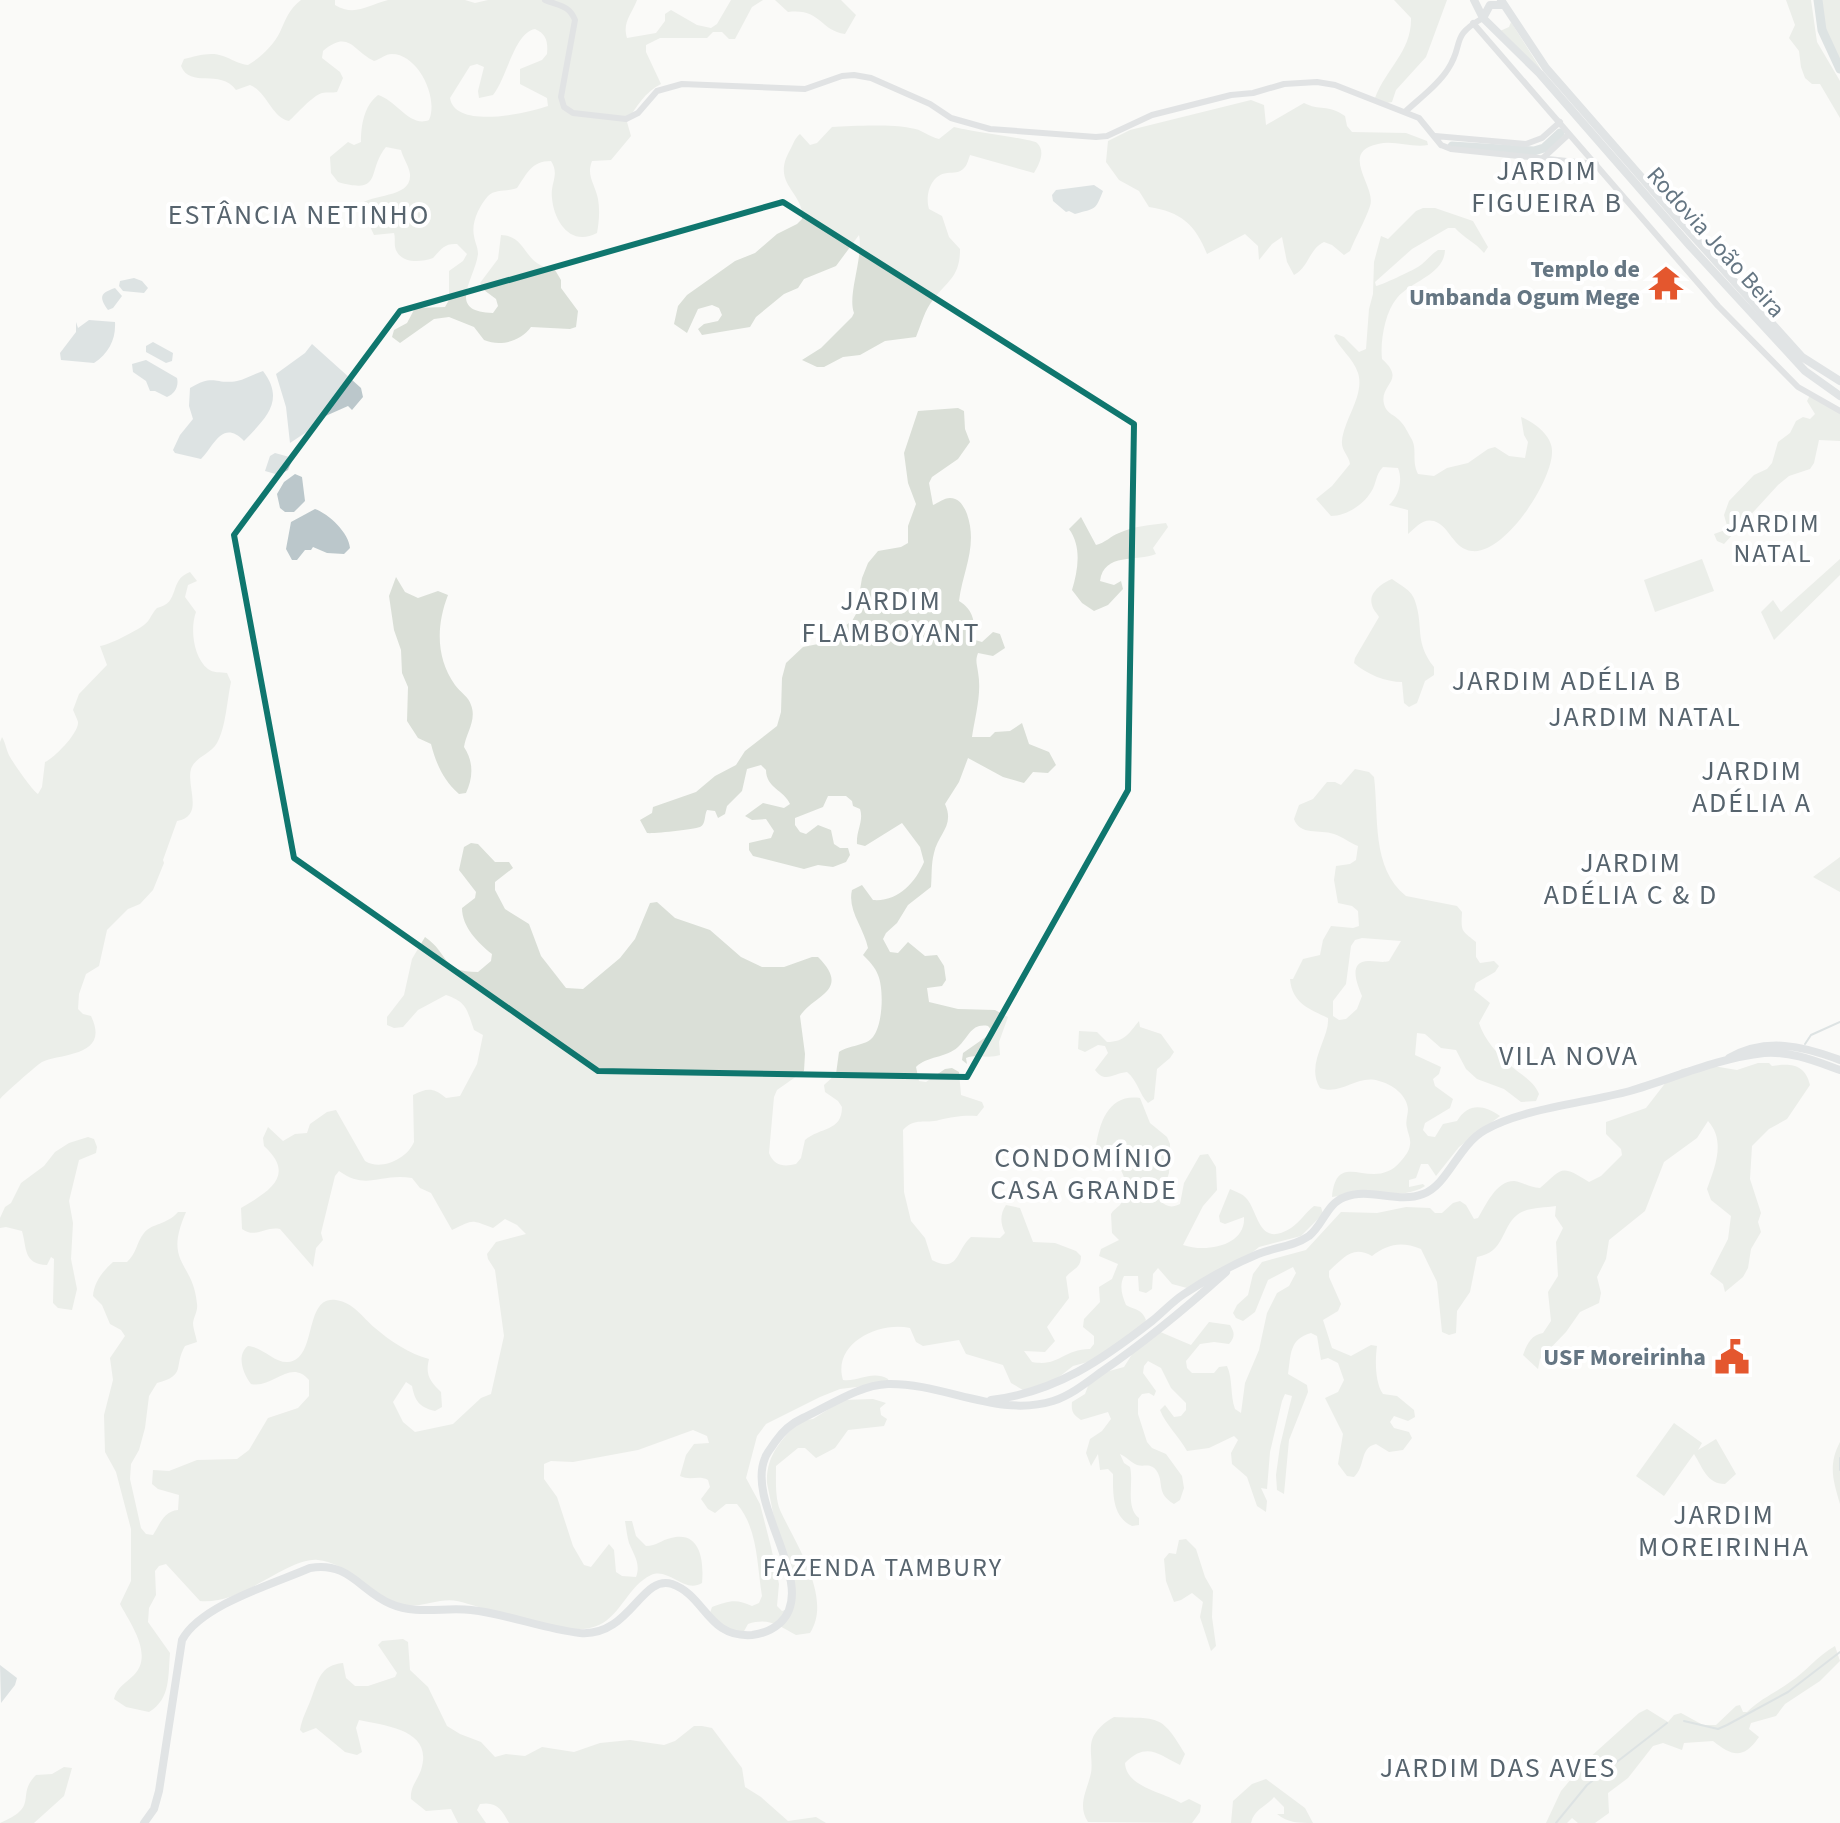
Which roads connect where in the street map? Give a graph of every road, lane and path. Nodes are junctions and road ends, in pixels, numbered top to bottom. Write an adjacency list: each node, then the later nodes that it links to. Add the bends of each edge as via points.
1 (545, 0): 7 (street, via 565,7 575,20 561,97 573,113 626,119 657,91 682,84 805,89 854,75 930,104 951,118 990,129 1096,137 1152,115 1301,82 1335,85)
2 (1474, 0): 4 (main road, Rodovia João Beira)
3 (1504, 5): 4 (main road, via 1490,5); 6 (main road, via 1506,24); 13 (main road, Rodovia João Beira, via 1546,68 1677,218 1802,357)
4 (1483, 18): 5 (street); 6 (main road, Rodovia João Beira)
5 (1473, 23): 7 (street, via 1461,33 1448,69); 8 (street)
6 (1492, 28): 14 (main road, Rodovia João Beira, via 1540,74 1805,371)
7 (1406, 111): 10 (street)
8 (1560, 122): 9 (street); 10 (street, via 1526,144)
9 (1569, 134): 11 (street); 12 (street)
10 (1442, 141): 11 (street, via 1451,149)
11 (1543, 158): 12 (street)
12 (1598, 164): 15 (street, via 1718,306 1798,387)
13 (1840, 381)
14 (1839, 396)
15 (1840, 411)
16 (1840, 1060): 17 (main road, via 1803,1047 1773,1045 1742,1051)
17 (1723, 1062): 18 (main road, via 1783,1053); 19 (main road, via 1486,1129 1470,1140 1431,1190 1408,1198 1344,1197 1300,1242 1259,1253)
18 (1840, 1070)
19 (1226, 1272): 20 (main road); 21 (main road)
20 (1180, 1298): 21 (main road, via 1180,1308); 22 (main road, via 1086,1370)
21 (1187, 1307): 24 (main road, via 1117,1362)
22 (1052, 1384): 23 (main road); 24 (main road)
23 (986, 1401): 24 (main road, via 1007,1406); 25 (main road, via 914,1386 871,1386 780,1435 764,1459 762,1479 792,1587 791,1605 773,1629 755,1635 726,1632 685,1590 668,1583 653,1586 606,1630 582,1633 470,1610 401,1608 332,1567 310,1568 220,1607 196,1621 182,1640 159,1791)
24 (1054, 1401)
25 (144, 1823)

